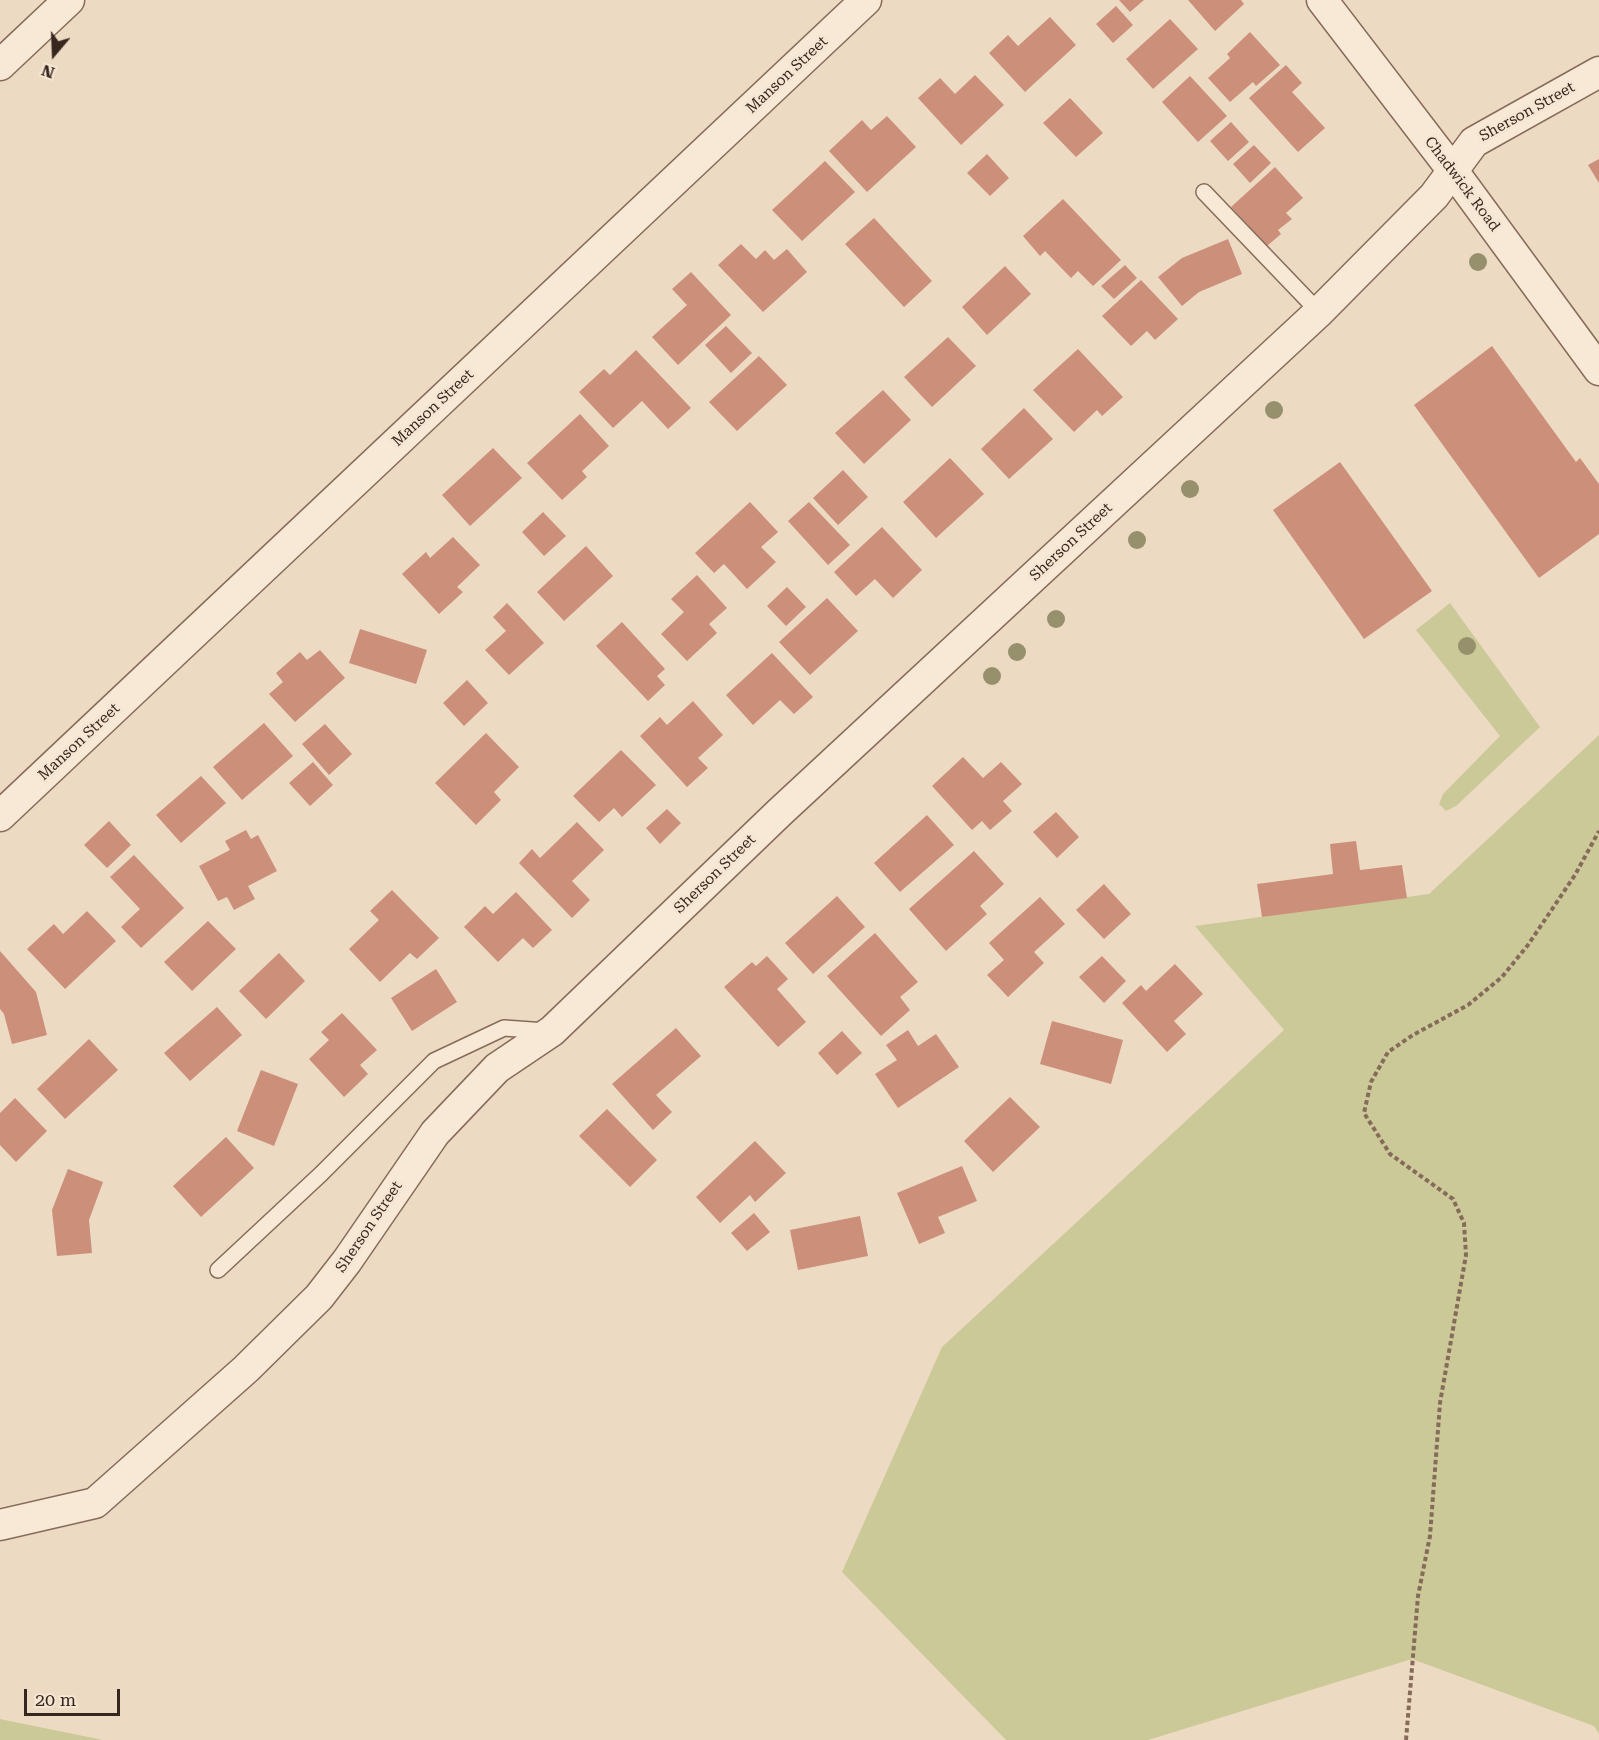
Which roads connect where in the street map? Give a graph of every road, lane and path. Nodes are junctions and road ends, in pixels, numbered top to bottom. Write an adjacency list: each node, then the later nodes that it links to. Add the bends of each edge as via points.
1 (69, 0): 4 (street)
2 (866, 0): 10 (street, Manson Street)
3 (1322, 0): 6 (street, Chadwick Road)
4 (0, 65)
5 (1599, 72): 6 (street, Sherson Street, via 1474,142)
6 (1454, 171): 8 (street, Sherson Street); 9 (street, Chadwick Road)
7 (1204, 192): 8 (lane)
8 (1319, 312): 12 (street, Sherson Street, via 780,812)
9 (1599, 370)
10 (0, 816)
11 (1599, 831): 15 (path, via 1534,937 1502,977 1468,1005 1388,1052 1371,1082 1364,1113 1390,1154 1453,1198 1464,1223 1466,1255 1440,1403 1430,1536 1418,1596)
12 (552, 1031): 13 (lane, via 504,1028 434,1061); 14 (street, Sherson Street, via 497,1068 465,1099 428,1142 319,1297 246,1370 95,1503)
13 (218, 1270)
14 (0, 1525)
15 (1406, 1740)

